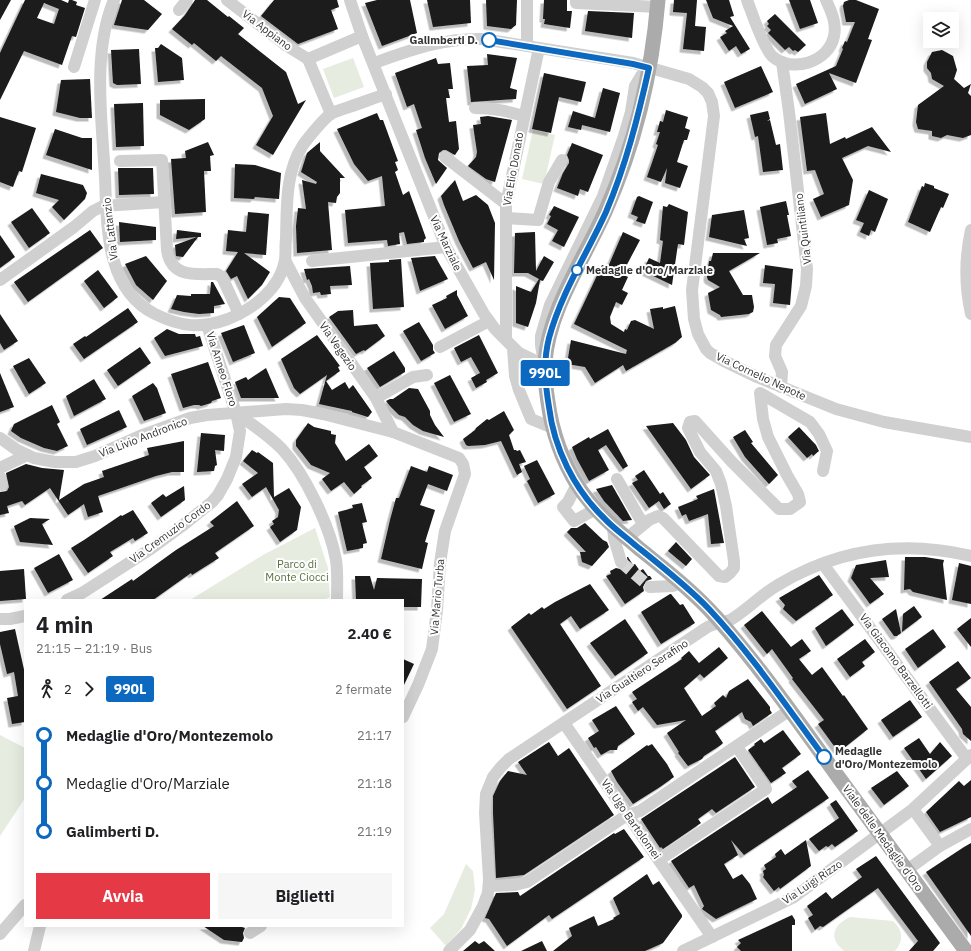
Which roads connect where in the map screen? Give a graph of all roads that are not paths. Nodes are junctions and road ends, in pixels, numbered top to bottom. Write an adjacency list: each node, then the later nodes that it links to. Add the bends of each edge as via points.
1 (95, 0): 13 (street)
2 (114, 0): 14 (street, Via Lattanzio, via 108,14)
3 (187, 0): 11 (street)
4 (227, 0): 17 (street, Via Appiano, via 287,46)
5 (350, 0): 12 (street, Via Marziale)
6 (527, 0): 15 (street)
7 (576, 0): 10 (street, via 576,3)
8 (747, 0): 18 (street, via 769,52)
9 (826, 0): 18 (street, via 835,26 834,38 829,48 817,59 805,64)
10 (658, 4): 21 (main road, Viale delle Medaglie d'Oro)
11 (179, 10)
12 (362, 36): 17 (street); 19 (street, Via Marziale)
13 (84, 37): 14 (street); 20 (street)
14 (103, 40): 31 (street, Via Lattanzio, via 101,95)
15 (527, 46): 16 (street, Via Cornelio Nepote); 19 (street, Via Cornelio Nepote, via 483,39 450,40)
16 (539, 48): 21 (street, Via Cornelio Nepote); 25 (street, Via Elio Donato)
17 (308, 58): 24 (street)
18 (782, 62): 46 (street, Via Quintiliano, via 807,269 801,306 776,345 775,356 782,372)
19 (374, 63): 22 (street, Via Marziale)
20 (74, 67)
21 (649, 68): 44 (main road, Viale delle Medaglie d'Oro, via 633,136 620,177 561,302 549,338); 46 (street, Via Cornelio Nepote, via 693,81 705,90 712,102 713,122 692,290 692,312 698,334 710,353)
22 (386, 94): 24 (street); 34 (street, Via Marziale)
23 (475, 108): 25 (street, via 502,109)
24 (331, 114): 35 (street, Via Lattanzio, via 304,144 292,167 288,193)
25 (524, 116): 30 (street, Via Elio Donato)
26 (444, 157): 30 (street)
27 (562, 160): 32 (street, via 550,182 538,220)
28 (120, 161): 29 (street, via 162,160)
29 (164, 202): 31 (street); 38 (street, via 167,250 173,266 183,273 217,274 222,277)
30 (506, 204): 32 (street, Via Elio Donato)
31 (106, 205): 37 (street, via 96,209); 41 (street, Via Lattanzio, via 113,260 132,295 145,308 168,320 190,325)
32 (506, 218): 42 (street, Via Elio Donato)
33 (971, 230): 39 (street, via 967,278)
34 (446, 247): 36 (street); 40 (street, Via Marziale)
35 (285, 260): 38 (street, Via Lattanzio, via 280,275 260,302); 47 (street, Via Vegezio, via 305,298)
36 (312, 261)
37 (0, 280)
38 (239, 314): 41 (street, Via Lattanzio)
39 (971, 314)
40 (489, 321): 42 (street, Via Marziale); 43 (street)
41 (207, 325): 48 (street, Via Anneo Floro)
42 (509, 344): 44 (street, Via Marziale, via 524,356); 49 (street, Via Elio Donato, via 515,376 527,397 531,419)
43 (440, 347)
44 (544, 365): 49 (main road, Viale delle Medaglie d'Oro)
45 (427, 375): 47 (street, via 413,377)
46 (781, 387): 51 (street, Via Cornelio Nepote, via 848,413)
47 (376, 398): 50 (street, Via Vegezio)
48 (236, 413): 50 (street, Via Livio Andronico, via 278,409 302,410); 53 (street, Via Livio Andronico, via 198,416 174,423 76,462 49,461); 68 (street, Via Cremuzio Cordo, via 240,432 236,457 222,488 212,502 152,548); 69 (street, via 258,428 281,449 304,481 334,551)
49 (553, 428): 58 (main road, Viale delle Medaglie d'Oro, via 566,464)
50 (392, 432): 56 (street, Via Livio Andronico, via 456,457 463,464)
51 (971, 437)
52 (0, 438): 53 (street, Via Livio Andronico)
53 (26, 455): 54 (street)
54 (0, 468)
55 (823, 471): 60 (street, via 827,451 810,422 760,393 768,437 800,502 790,509 779,509 695,421 690,422 688,428 700,452 716,471 721,484 731,534 734,568 725,577 719,576 663,518 658,516)
56 (465, 474): 74 (street, Via Mario Turba, via 444,531 432,649)
57 (617, 479): 60 (street)
58 (577, 484): 59 (main road, Viale delle Medaglie d'Oro); 59 (street, via 568,502 563,506 574,520)
59 (596, 509): 61 (main road, Viale delle Medaglie d'Oro)
60 (643, 524): 62 (street)
61 (613, 527): 62 (main road, Viale delle Medaglie d'Oro); 64 (street)
62 (627, 538): 66 (main road, Viale delle Medaglie d'Oro)
63 (971, 556): 65 (street, Via Gualtiero Serafino, via 937,550 892,548 847,555)
64 (621, 562)
65 (823, 564): 72 (street, Via Gualtiero Serafino, via 787,579 735,617); 77 (street, Via Giacomo Barzellotti)
66 (681, 582): 67 (street, via 673,586); 72 (main road, Viale delle Medaglie d'Oro)
67 (650, 587)
68 (70, 599)
69 (337, 599)
70 (24, 616): 71 (street)
71 (0, 619)
72 (721, 623): 73 (main road, Viale delle Medaglie d'Oro, via 754,661); 75 (street, Via Gualtiero Serafino, via 706,628)
73 (790, 710): 76 (street); 81 (main road, Viale delle Medaglie d'Oro)
74 (404, 715)
75 (564, 723): 79 (street, Via Ugo Bartolomei); 85 (street, Via Gualtiero Serafino, via 510,759 490,782 485,801)
76 (737, 747): 79 (street, via 640,811); 83 (street, via 766,788)
77 (969, 757): 78 (street, Via Luigi Rizzo)
78 (912, 808): 81 (street, Via Luigi Rizzo); 82 (street)
79 (627, 815): 83 (street, Via Ugo Bartolomei); 85 (street, via 527,882)
80 (971, 829): 82 (street)
81 (880, 833): 84 (main road, Viale delle Medaglie d'Oro); 91 (street, Via Luigi Rizzo, via 794,897)
82 (940, 846): 84 (street)
83 (659, 860): 91 (street, Via Ugo Bartolomei, via 698,916)
84 (907, 870): 95 (main road, Viale delle Medaglie d'Oro)
85 (489, 886): 94 (street, Via Gualtiero Serafino, via 483,906 473,925)
86 (24, 906): 90 (street)
87 (40, 927): 93 (street)
88 (259, 927): 89 (street)
89 (250, 933)
90 (0, 934)
91 (716, 935): 92 (street, Via Luigi Rizzo)
92 (689, 950)
93 (34, 951)
94 (449, 951)
95 (966, 951)

